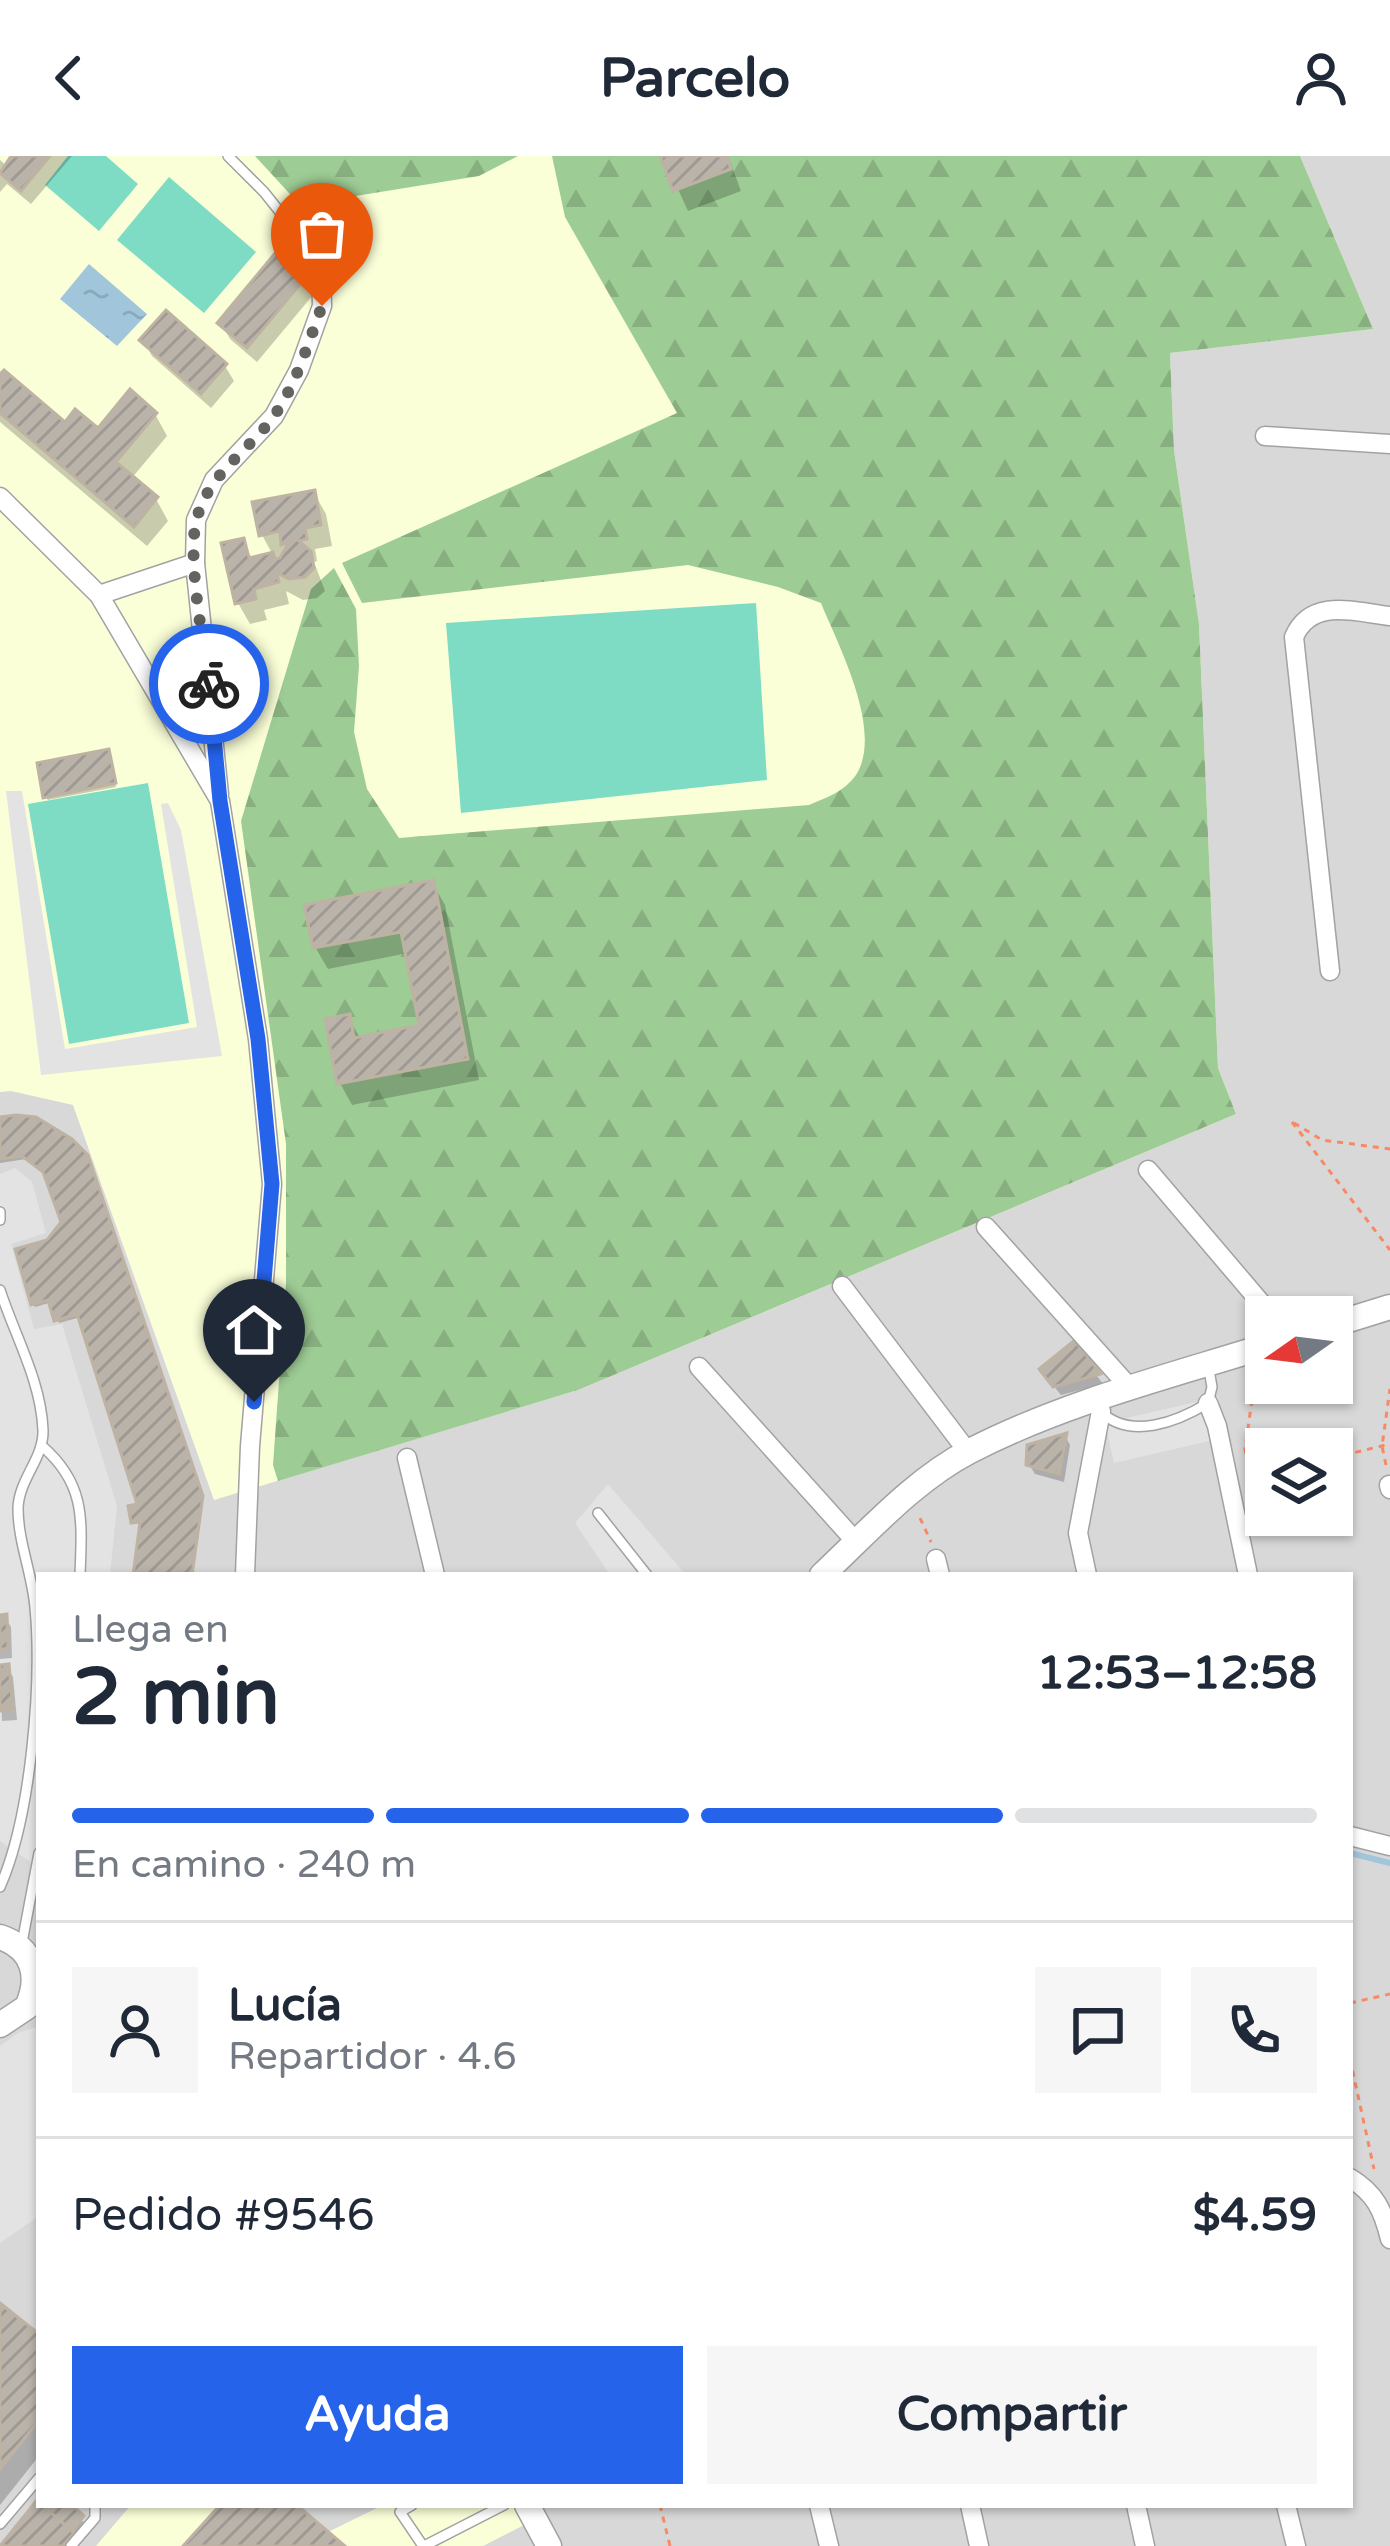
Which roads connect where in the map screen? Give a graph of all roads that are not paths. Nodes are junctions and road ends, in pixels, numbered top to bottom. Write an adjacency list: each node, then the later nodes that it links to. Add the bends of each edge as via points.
1 (228, 156): 2 (lane)
2 (304, 243): 6 (street, via 321,271 322,306 274,416 214,480 196,520)
3 (1265, 436): 4 (street)
4 (1390, 444)
5 (0, 497): 7 (street)
6 (195, 563): 7 (street); 9 (street)
7 (99, 595): 9 (street)
8 (1390, 616): 10 (street, via 1313,613 1294,637)
9 (220, 801): 30 (street, via 272,1184)
10 (1330, 970)
11 (1148, 1170): 14 (street)
12 (986, 1227): 21 (street)
13 (842, 1286): 25 (street)
14 (1255, 1296)
15 (1, 1298): 24 (lane, via 29,1365)
16 (1390, 1306): 17 (street)
17 (1353, 1318)
18 (1245, 1356): 19 (street)
19 (1208, 1364): 21 (street); 22 (lane)
20 (699, 1367): 28 (street)
21 (1131, 1389): 23 (street)
22 (1208, 1403): 23 (lane, via 1149,1426 1113,1423); 35 (street)
23 (1095, 1406): 25 (street); 34 (street, via 1078,1533)
24 (42, 1446): 29 (lane, via 74,1481); 39 (lane, via 18,1509 35,1608 32,1739)
25 (968, 1452): 28 (street)
26 (407, 1458): 31 (street)
27 (598, 1513): 32 (lane)
28 (857, 1543): 33 (street)
29 (80, 1572)
30 (245, 1572)
31 (434, 1572)
32 (645, 1572)
33 (825, 1572)
34 (1087, 1572)
35 (1247, 1572)
36 (1353, 1837): 37 (street)
37 (1390, 1846)
38 (36, 1871): 40 (lane)
39 (0, 1887)
40 (23, 1951): 41 (street, via 34,1992)
41 (11, 2021)
42 (1353, 2180): 43 (street, via 1370,2190)
43 (1390, 2239)
44 (36, 2482): 53 (lane)
45 (95, 2508): 54 (lane)
46 (407, 2508): 55 (lane, via 400,2512)
47 (498, 2508): 55 (lane)
48 (529, 2508): 56 (street)
49 (820, 2508): 57 (street)
50 (971, 2508): 58 (street)
51 (1137, 2508): 59 (street)
52 (1287, 2508): 60 (street)
53 (0, 2524)
54 (71, 2546)
55 (424, 2546)
56 (549, 2546)
57 (830, 2546)
58 (979, 2546)
59 (1145, 2546)
60 (1296, 2546)

